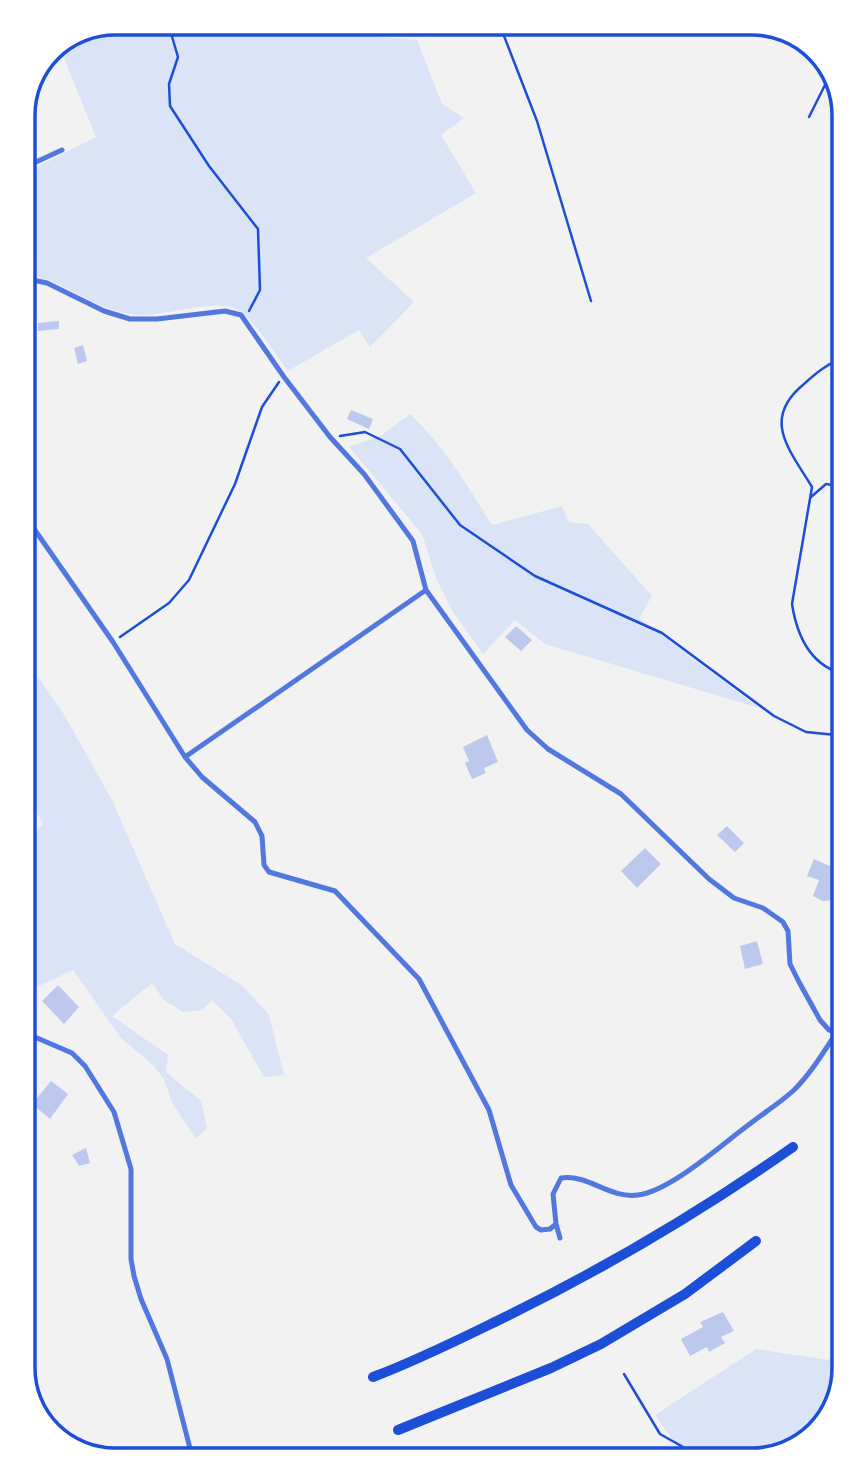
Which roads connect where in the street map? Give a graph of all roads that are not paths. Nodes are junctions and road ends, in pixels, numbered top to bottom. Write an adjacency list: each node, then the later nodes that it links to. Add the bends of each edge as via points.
1 (62, 150): 2 (street)
2 (35, 162)
3 (35, 280): 5 (street, via 125,318 225,311 245,319 284,377 365,474 413,541)
4 (35, 530): 6 (street)
5 (426, 590): 6 (street); 7 (street, via 527,730 548,749 621,793 734,898 763,908 783,922 794,973 820,1020)
6 (186, 757): 11 (street, via 202,777 255,822 269,872 335,891 419,979 489,1110 512,1185 536,1227 546,1231)
7 (832, 1032)
8 (35, 1036): 16 (street, via 72,1053 114,1112 131,1169 134,1276 167,1359)
9 (832, 1038): 11 (street, via 791,1092 659,1189 628,1196 583,1179 561,1178 553,1194)
10 (793, 1147): 14 (highway, via 718,1198 583,1277 461,1339)
11 (556, 1224): 12 (street)
12 (560, 1238)
13 (757, 1241): 15 (highway, via 685,1294 601,1344)
14 (373, 1377)
15 (398, 1430)
16 (190, 1448)

